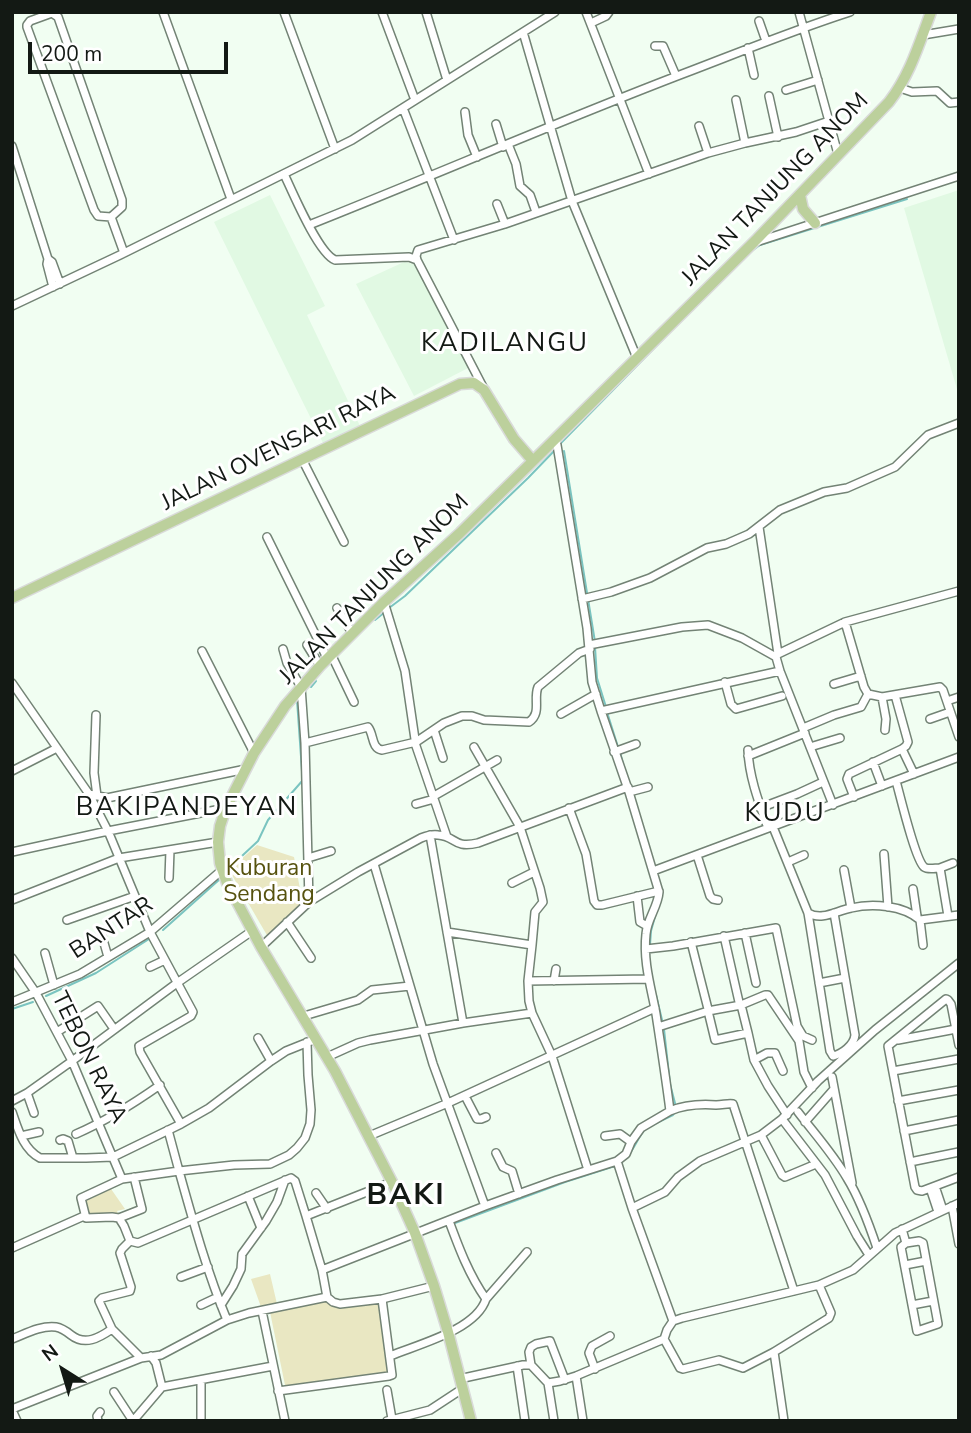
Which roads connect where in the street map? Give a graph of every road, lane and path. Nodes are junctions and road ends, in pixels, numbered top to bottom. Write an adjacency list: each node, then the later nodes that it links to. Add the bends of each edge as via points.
1 (163, 12): 50 (street)
2 (284, 12): 41 (street)
3 (382, 12): 28 (street)
4 (426, 12): 22 (street)
5 (555, 12): 15 (street)
6 (586, 12): 12 (street)
7 (609, 12): 12 (street)
8 (799, 12): 13 (street)
9 (850, 12): 13 (street)
10 (931, 12): 16 (main road, JALAN TANJUNG ANOM)
11 (759, 21): 17 (street)
12 (591, 23): 27 (street)
13 (803, 27): 17 (street); 23 (street)
14 (959, 29): 16 (street)
15 (523, 32): 22 (street); 36 (street)
16 (923, 35): 24 (main road, JALAN TANJUNG ANOM)
17 (766, 41): 19 (street)
18 (655, 46): 21 (street, via 663,46)
19 (748, 48): 20 (street); 21 (street)
20 (754, 75)
21 (676, 76): 27 (street)
22 (447, 80): 28 (street)
23 (818, 80): 25 (street); 33 (street)
24 (900, 88): 30 (street, via 937,91 950,103); 43 (main road, JALAN TANJUNG ANOM)
25 (786, 90)
26 (769, 96): 37 (street)
27 (619, 98): 36 (street); 46 (street)
28 (415, 100): 31 (street)
29 (736, 100): 38 (street)
30 (959, 102)
31 (402, 108): 41 (street); 48 (street)
32 (465, 112): 44 (street)
33 (829, 121): 37 (street); 43 (street)
34 (496, 124): 39 (street)
35 (699, 126): 42 (street)
36 (550, 127): 39 (street); 51 (street)
37 (778, 137): 38 (street)
38 (745, 143): 42 (street)
39 (505, 145): 44 (street); 53 (street, via 516,164 520,186 530,195)
40 (12, 146): 62 (street)
41 (335, 149): 45 (street)
42 (708, 153): 46 (street)
43 (838, 154): 49 (main road, JALAN TANJUNG ANOM)
44 (477, 157): 48 (street)
45 (284, 174): 50 (street); 57 (street)
46 (649, 174): 51 (street)
47 (959, 176): 55 (street)
48 (429, 177): 57 (street); 58 (street)
49 (800, 195): 55 (main road, via 803,209); 59 (main road, JALAN TANJUNG ANOM)
50 (231, 199): 60 (street)
51 (572, 201): 53 (street); 64 (street)
52 (497, 204): 56 (street)
53 (536, 212): 56 (street)
54 (111, 217): 54 (street, via 122,208 122,200 58,17 52,13 30,21 27,27 94,210 99,216); 60 (street)
55 (815, 223): 59 (street)
56 (505, 224): 58 (street)
57 (309, 225): 61 (street, via 324,252 335,260)
58 (454, 240): 61 (street, via 418,250)
59 (752, 244): 64 (main road, JALAN TANJUNG ANOM)
60 (124, 253): 62 (street)
61 (417, 260): 65 (street)
62 (56, 285): 63 (street)
63 (12, 306)
64 (637, 358): 67 (main road, JALAN TANJUNG ANOM)
65 (484, 390): 68 (main road, JALAN OVENSARI RAYA, via 474,383 460,384); 69 (main road)
66 (959, 423): 70 (street, via 928,435 895,467 780,510)
67 (557, 445): 69 (main road, JALAN TANJUNG ANOM); 75 (street)
68 (302, 459): 72 (street); 74 (main road, JALAN OVENSARI RAYA)
69 (533, 461): 76 (main road, JALAN TANJUNG ANOM)
70 (759, 527): 75 (street, via 650,578); 84 (street)
71 (267, 537): 85 (street)
72 (344, 542)
73 (959, 591): 78 (street)
74 (12, 598)
75 (585, 599): 81 (street)
76 (386, 607): 79 (main road, JALAN TANJUNG ANOM); 110 (street, via 405,671)
77 (337, 608): 79 (street)
78 (845, 622): 84 (street); 87 (street)
79 (352, 632): 85 (main road, JALAN TANJUNG ANOM)
80 (307, 645): 85 (street)
81 (592, 646): 84 (street, via 708,625); 92 (street); 105 (street, via 538,687 536,717 529,722 462,716)
82 (283, 649): 91 (street)
83 (202, 651): 118 (street)
84 (777, 655): 86 (street)
85 (326, 659): 91 (main road, JALAN TANJUNG ANOM); 99 (street)
86 (779, 670): 88 (street); 107 (street)
87 (861, 676): 90 (street); 93 (street)
88 (725, 682): 95 (street, via 736,709); 100 (street)
89 (12, 683): 115 (street)
90 (834, 684)
91 (301, 687): 111 (street); 118 (main road, JALAN TANJUNG ANOM)
92 (596, 694): 100 (street); 102 (street)
93 (868, 694): 97 (street); 107 (street, via 861,707)
94 (895, 695): 97 (street); 98 (street, via 940,687); 116 (street, via 908,742)
95 (782, 696)
96 (959, 696): 98 (street)
97 (882, 697): 106 (street)
98 (947, 701): 101 (street)
99 (354, 702)
100 (605, 710): 117 (street)
101 (950, 712): 104 (street); 108 (street)
102 (561, 714)
103 (96, 715): 132 (street)
104 (930, 719)
105 (434, 730): 110 (street); 120 (street)
106 (885, 730)
107 (804, 731): 114 (street); 140 (street, via 748,753)
108 (959, 737)
109 (840, 738): 114 (street)
110 (416, 742): 111 (street, via 379,750 365,726); 134 (street)
111 (305, 743): 155 (street)
112 (636, 744): 117 (street)
113 (474, 747): 123 (street)
114 (810, 747): 128 (street)
115 (57, 748): 125 (street); 132 (street)
116 (902, 748): 122 (street); 126 (street)
117 (618, 750): 131 (street)
118 (254, 753): 124 (main road, JALAN TANJUNG ANOM)
119 (959, 757): 126 (street)
120 (443, 758)
121 (497, 760): 123 (street)
122 (873, 762): 129 (street); 135 (street, via 847,777)
123 (485, 768): 134 (street); 142 (street)
124 (247, 769): 133 (street); 138 (main road, JALAN TANJUNG ANOM)
125 (12, 771)
126 (914, 774): 127 (street)
127 (896, 781): 129 (street); 159 (street, via 922,865)
128 (823, 782): 137 (street); 140 (street)
129 (882, 786): 135 (street)
130 (648, 787): 131 (street)
131 (630, 791): 139 (street); 161 (street)
132 (93, 795): 133 (street); 141 (street)
133 (107, 797): 141 (street)
134 (434, 797): 136 (street); 146 (street)
135 (854, 797): 137 (street)
136 (416, 804)
137 (833, 804): 143 (street)
138 (226, 808): 144 (street); 147 (main road, JALAN TANJUNG ANOM)
139 (569, 808): 142 (street); 169 (street, via 586,854 595,904)
140 (760, 808): 143 (street)
141 (98, 811): 144 (street)
142 (520, 827): 146 (street, via 469,845); 163 (street)
143 (770, 828): 152 (street); 156 (street)
144 (108, 831): 150 (street); 154 (street)
145 (430, 835): 146 (street); 158 (street); 184 (street)
146 (447, 838)
147 (218, 842): 148 (street); 160 (main road, JALAN TANJUNG ANOM)
148 (170, 850): 154 (street); 164 (street)
149 (331, 851): 155 (street)
150 (12, 852)
151 (884, 853): 173 (street)
152 (697, 855): 161 (street); 171 (street, via 710,896)
153 (804, 855): 156 (street)
154 (119, 858): 168 (street); 170 (street)
155 (308, 858): 172 (street)
156 (788, 862): 175 (street)
157 (953, 863): 159 (street)
158 (374, 864): 172 (street); 211 (street)
159 (940, 867): 178 (street)
160 (222, 870): 183 (main road, JALAN TANJUNG ANOM); 185 (street, BANTAR)
161 (655, 870): 167 (street)
162 (844, 870): 174 (street)
163 (534, 872): 165 (street); 190 (street, via 543,902 535,912)
164 (169, 878)
165 (512, 883)
166 (913, 889): 179 (street)
167 (659, 891): 169 (street); 182 (street)
168 (135, 896): 180 (street); 185 (street)
169 (637, 896): 182 (street, via 640,922)
170 (12, 900)
171 (718, 900)
172 (309, 902): 181 (street)
173 (888, 907): 174 (street); 179 (street)
174 (851, 908): 176 (street)
175 (808, 913): 176 (street); 209 (street)
176 (834, 913): 203 (street)
177 (959, 915): 178 (street)
178 (948, 916): 179 (street)
179 (918, 918): 191 (street)
180 (67, 920)
181 (287, 922): 192 (street); 197 (street)
182 (647, 926): 193 (street)
183 (252, 930): 192 (main road, JALAN TANJUNG ANOM); 207 (street)
184 (447, 932): 190 (street); 219 (street)
185 (151, 933): 195 (street, BANTAR); 198 (street)
186 (744, 933): 188 (street); 208 (street); 228 (street, via 776,928 797,1026)
187 (102, 936): 195 (street)
188 (724, 936): 189 (street); 214 (street)
189 (691, 942): 193 (street); 216 (street)
190 (532, 945): 205 (street)
191 (923, 945)
192 (261, 947): 218 (main road, JALAN TANJUNG ANOM)
193 (648, 949): 204 (street)
194 (45, 953): 210 (street)
195 (108, 957): 210 (street, BANTAR)
196 (12, 958): 200 (street, TEBON RAYA)
197 (312, 958)
198 (165, 960): 201 (street); 207 (street)
199 (959, 963): 241 (street)
200 (15, 967): 212 (street, TEBON RAYA)
201 (150, 967)
202 (556, 969): 206 (street)
203 (845, 978): 209 (street); 209 (street, via 855,1039 836,1056 830,1051)
204 (648, 979): 206 (street); 215 (street)
205 (528, 981): 206 (street); 217 (street)
206 (554, 981)
207 (177, 983): 221 (street); 240 (street, via 192,1015 139,1046)
208 (756, 983)
209 (820, 983)
210 (54, 985): 212 (street, BANTAR)
211 (410, 986): 218 (street, via 372,990 358,1000); 223 (street)
212 (37, 995): 213 (street, BANTAR); 224 (street, TEBON RAYA)
213 (12, 1002)
214 (740, 1003): 216 (street); 225 (street); 241 (street, via 769,996 799,1041)
215 (654, 1007): 220 (street); 231 (street)
216 (708, 1010): 220 (street); 225 (street, via 715,1040)
217 (532, 1013): 219 (street); 231 (street)
218 (304, 1016): 227 (main road, JALAN TANJUNG ANOM)
219 (463, 1023): 223 (street)
220 (662, 1026): 249 (street)
221 (114, 1029): 224 (street, via 98,1006); 235 (street)
222 (956, 1029): 229 (street); 229 (street, via 946,999); 230 (street)
223 (422, 1030): 232 (street, via 358,1043); 248 (street)
224 (57, 1032): 235 (street, TEBON RAYA)
225 (748, 1033): 234 (street)
226 (258, 1038): 236 (street)
227 (312, 1040): 232 (main road, JALAN TANJUNG ANOM); 236 (street); 278 (street, via 310,1125 297,1148 270,1164)
228 (812, 1040)
229 (894, 1041): 238 (street, via 888,1046)
230 (959, 1045)
231 (552, 1056): 245 (street); 277 (street)
232 (327, 1057): 265 (main road, JALAN TANJUNG ANOM)
233 (959, 1059): 238 (street)
234 (754, 1060): 237 (street, via 775,1053); 254 (street)
235 (72, 1061): 244 (street); 257 (street, TEBON RAYA)
236 (271, 1061): 258 (street)
237 (783, 1071)
238 (892, 1071): 247 (street)
239 (832, 1077): 242 (street)
240 (160, 1085): 257 (street); 258 (street)
241 (812, 1088): 254 (street)
242 (834, 1089): 256 (street); 285 (street)
243 (959, 1090): 247 (street)
244 (27, 1093): 246 (street); 252 (street)
245 (465, 1096): 248 (street); 253 (street, via 476,1118)
246 (12, 1101)
247 (898, 1101): 260 (street)
248 (447, 1104): 265 (street); 290 (street)
249 (675, 1110): 268 (street, via 732,1103); 269 (street, via 641,1128)
250 (12, 1112): 264 (street)
251 (798, 1112): 256 (street)
252 (34, 1113)
253 (486, 1117)
254 (784, 1117): 263 (street); 276 (street)
255 (959, 1120): 260 (street)
256 (805, 1122): 285 (street)
257 (99, 1124): 262 (street); 272 (street, TEBON RAYA)
258 (181, 1124): 259 (street)
259 (168, 1130): 272 (street); 278 (street)
260 (904, 1131): 274 (street)
261 (39, 1132): 264 (street)
262 (76, 1134)
263 (761, 1135): 268 (street); 276 (street, via 785,1177)
264 (21, 1136): 273 (street, via 40,1158)
265 (369, 1136): 283 (main road, JALAN TANJUNG ANOM)
266 (605, 1136): 269 (street, via 620,1134)
267 (60, 1140): 273 (street, via 68,1141)
268 (747, 1141): 291 (street, via 700,1161 665,1192); 316 (street)
269 (631, 1142): 275 (street)
270 (959, 1152): 274 (street)
271 (496, 1153): 287 (street, via 503,1167 512,1171)
272 (113, 1157): 273 (street); 281 (street, TEBON RAYA)
273 (73, 1158)
274 (910, 1162): 284 (street, via 917,1189)
275 (618, 1163): 277 (street); 291 (street)
276 (816, 1164): 308 (street)
277 (588, 1170): 287 (street)
278 (179, 1171): 280 (street); 297 (street)
279 (959, 1177): 284 (street)
280 (134, 1178): 281 (street); 296 (street, via 142,1209)
281 (122, 1179): 294 (street, via 81,1198)
282 (285, 1180): 288 (street); 295 (street, via 295,1181); 299 (street)
283 (392, 1182): 292 (street); 301 (main road, JALAN TANJUNG ANOM)
284 (932, 1187): 293 (street)
285 (854, 1191): 306 (street)
286 (316, 1193): 292 (street)
287 (519, 1194): 290 (street)
288 (248, 1196): 297 (street); 299 (street)
289 (956, 1204): 293 (street); 302 (street)
290 (485, 1206): 298 (street)
291 (632, 1208): 326 (street)
292 (327, 1209): 295 (street)
293 (941, 1211): 300 (street)
294 (84, 1216): 296 (street); 305 (street)
295 (306, 1216): 312 (street)
296 (119, 1219): 303 (street)
297 (193, 1220): 303 (street, via 138,1243); 311 (street)
298 (449, 1221): 301 (street); 318 (street, via 467,1267)
299 (261, 1228): 320 (street, via 242,1254 233,1286)
300 (902, 1228): 304 (street); 306 (street)
301 (415, 1233): 312 (street); 315 (main road, JALAN TANJUNG ANOM)
302 (958, 1240)
303 (130, 1241): 327 (street, via 120,1253 130,1291 99,1301)
304 (906, 1243): 309 (street, via 922,1242); 310 (street, via 901,1247)
305 (12, 1248)
306 (877, 1248): 308 (street)
307 (527, 1252): 318 (street)
308 (869, 1255): 314 (street, via 845,1275)
309 (926, 1261): 310 (street); 321 (street)
310 (905, 1265): 323 (street)
311 (208, 1267): 313 (street); 320 (street)
312 (322, 1270): 317 (street)
313 (181, 1277)
314 (819, 1284): 316 (street); 332 (street, via 830,1315)
315 (434, 1286): 319 (street); 328 (main road, JALAN TANJUNG ANOM)
316 (794, 1291): 326 (street)
317 (327, 1297): 319 (street, via 340,1304); 324 (street)
318 (486, 1298): 328 (street, via 472,1319)
319 (382, 1299): 335 (street)
320 (219, 1301): 322 (street); 325 (street)
321 (933, 1301): 323 (street); 323 (street, via 938,1324 917,1331)
322 (201, 1305)
323 (912, 1305)
324 (262, 1311): 325 (street); 339 (street)
325 (227, 1320): 333 (street)
326 (673, 1321): 331 (street)
327 (112, 1329): 330 (street, via 84,1341 49,1326); 336 (street)
328 (448, 1332): 335 (street); 346 (main road, JALAN TANJUNG ANOM)
329 (610, 1336): 341 (street, via 592,1346 589,1353)
330 (12, 1339)
331 (664, 1339): 332 (street, via 683,1369 719,1360 743,1368); 341 (street)
332 (774, 1352): 363 (street)
333 (161, 1355): 334 (street); 337 (street)
334 (150, 1356): 336 (street); 337 (street)
335 (390, 1356): 349 (street, via 390,1376)
336 (141, 1358): 351 (street)
337 (156, 1363): 347 (street)
338 (531, 1365): 340 (street); 344 (street, via 531,1347 550,1341); 345 (street)
339 (273, 1366): 343 (street); 349 (street)
340 (517, 1366): 346 (street); 360 (street)
341 (595, 1368): 342 (street)
342 (576, 1376): 344 (street); 362 (street)
343 (201, 1380): 347 (street); 357 (street)
344 (565, 1380): 345 (street)
345 (548, 1383): 361 (street)
346 (460, 1384): 353 (street, via 430,1410); 359 (main road, JALAN TANJUNG ANOM)
347 (162, 1387): 356 (street)
348 (387, 1390): 353 (street)
349 (278, 1391): 358 (street)
350 (114, 1392): 356 (street)
351 (12, 1410): 354 (street)
352 (100, 1412): 355 (street)
353 (389, 1420)
354 (18, 1421)
355 (98, 1421)
356 (132, 1421)
357 (201, 1421)
358 (285, 1421)
359 (471, 1421)
360 (525, 1421)
361 (554, 1421)
362 (583, 1421)
363 (784, 1421)

